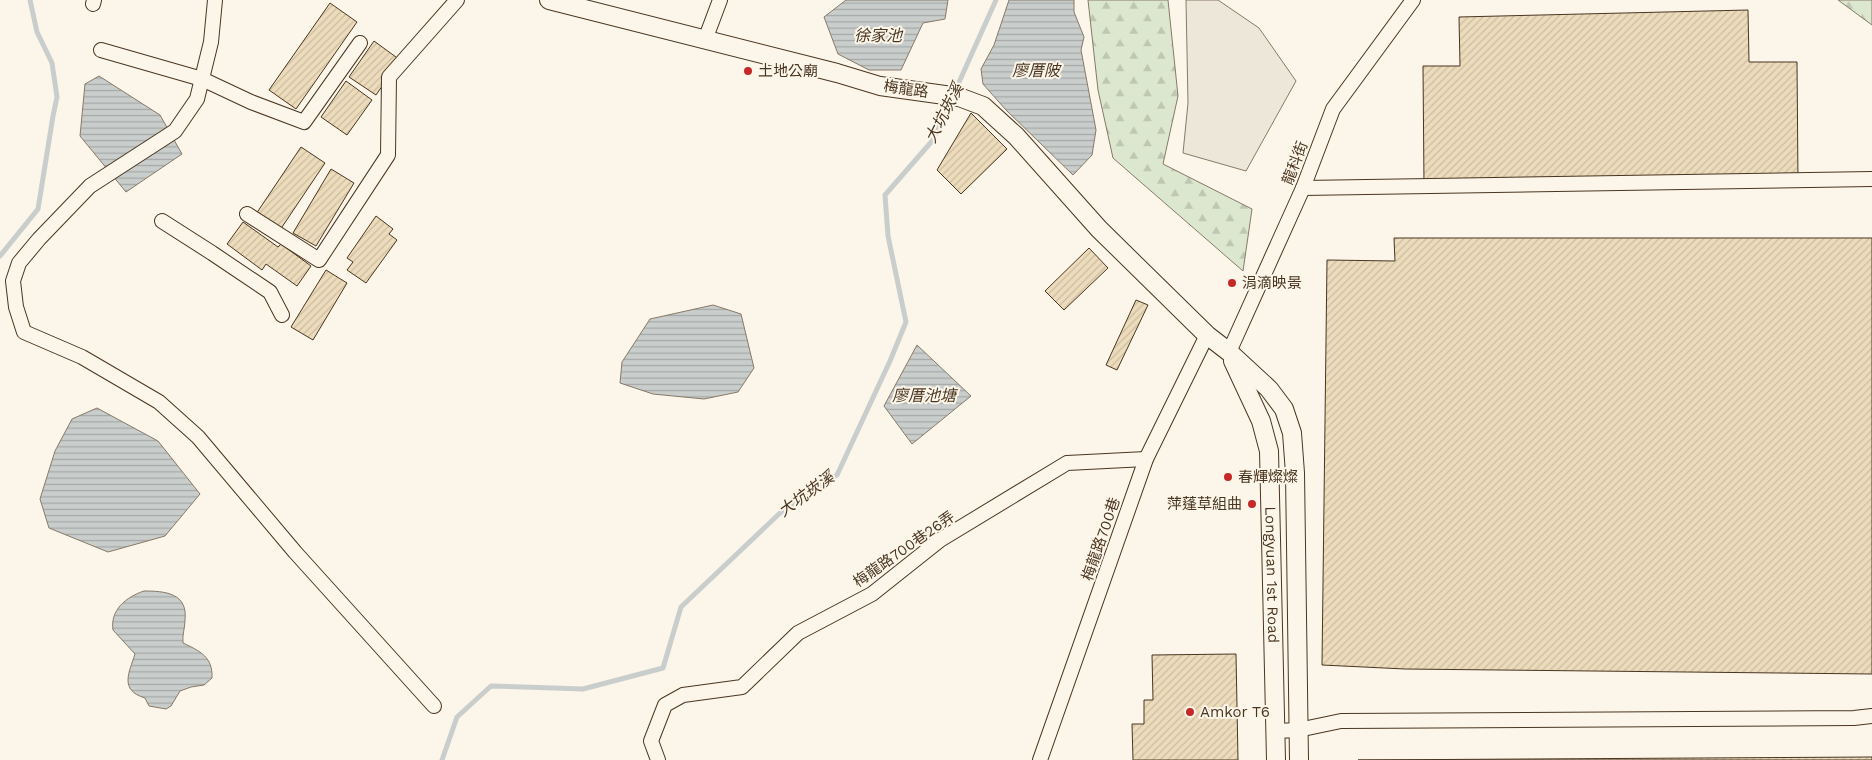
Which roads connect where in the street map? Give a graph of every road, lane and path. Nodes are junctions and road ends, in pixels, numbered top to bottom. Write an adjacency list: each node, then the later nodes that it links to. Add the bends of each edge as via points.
1 (215, 0): 9 (street, via 211,42)
2 (457, 0): 12 (street, via 389,77 388,155 319,260)
3 (549, 0): 6 (street, 梅龍路)
4 (720, 0): 6 (street)
5 (1413, 0): 11 (street, 龍科街, via 1333,109)
6 (705, 40): 15 (street, 梅龍路, via 880,86 951,96 983,106 1016,136 1100,229)
7 (360, 43): 9 (street, via 304,122)
8 (100, 50): 9 (street)
9 (202, 79): 18 (street, via 197,99 176,132 90,186 19,263 13,282 24,332 82,357 159,402 198,437 301,559)
10 (1872, 179): 11 (street)
11 (1303, 188): 16 (street, 龍科街)
12 (247, 214)
13 (162, 221): 14 (street, via 270,292)
14 (282, 315)
15 (1207, 334): 16 (street, 梅龍路); 17 (street, 梅龍路700巷)
16 (1229, 352): 20 (street, Longyuan 1st Road, via 1269,389 1284,409 1292,432); 21 (street, Longyuan 1st Road, via 1261,421 1269,451)
17 (1146, 459): 22 (street, 梅龍路700巷26弄, via 1067,463 940,540 872,594 798,633 742,687 683,695 665,705 651,741); 23 (street, 梅龍路700巷)
18 (434, 706)
19 (1872, 716): 20 (street, via 1341,721)
20 (1298, 730): 21 (street); 25 (street, Longyuan 1st Road)
21 (1276, 731): 24 (street, Longyuan 1st Road)
22 (658, 760)
23 (1040, 760)
24 (1276, 760)
25 (1299, 760)

